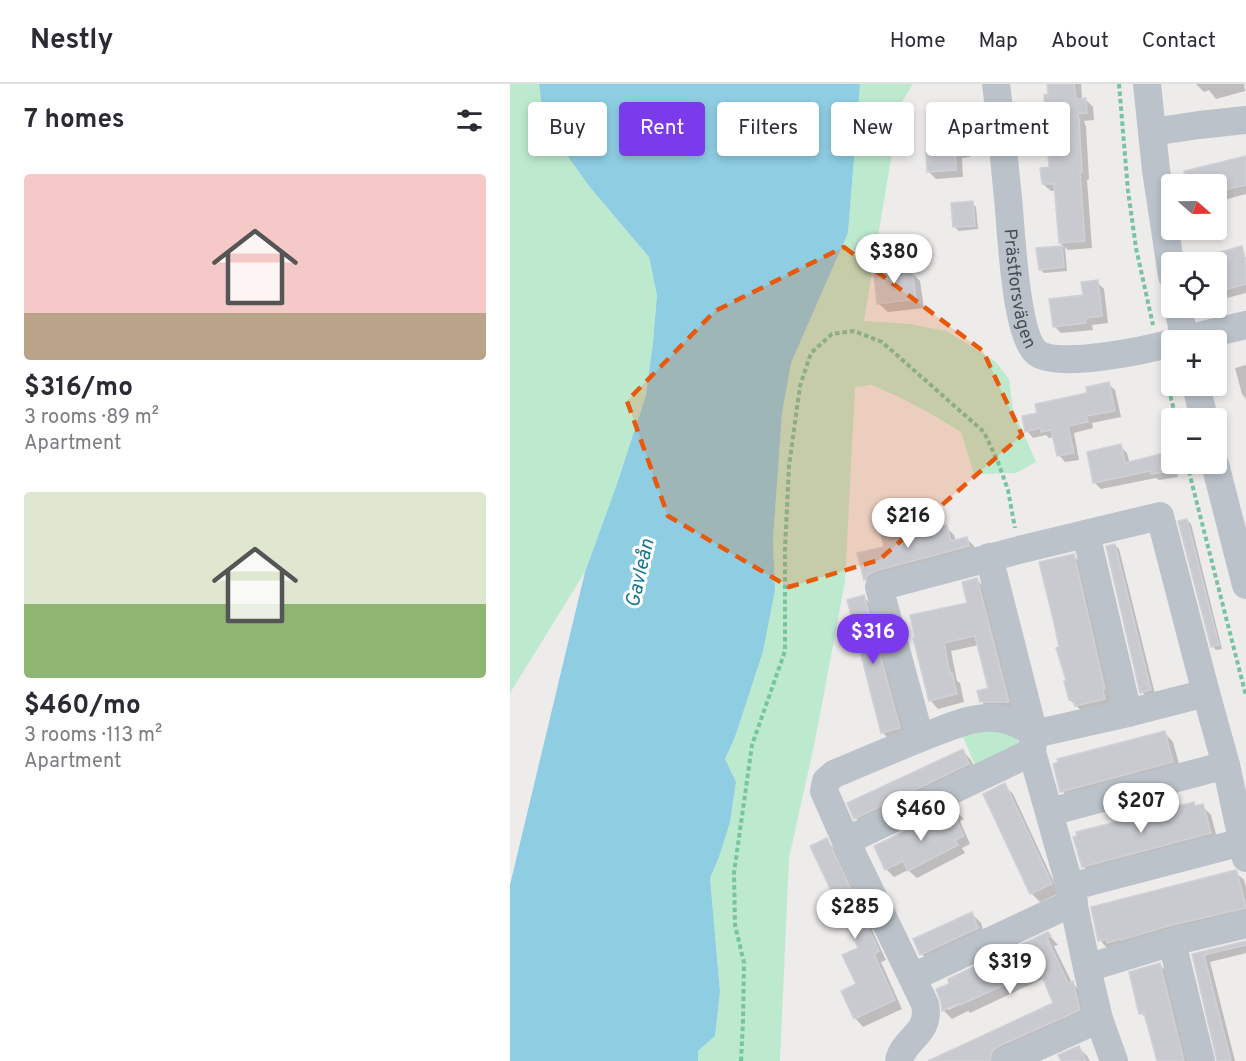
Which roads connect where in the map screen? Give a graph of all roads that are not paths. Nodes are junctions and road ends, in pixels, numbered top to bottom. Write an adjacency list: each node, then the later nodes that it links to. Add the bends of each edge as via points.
1 (996, 84): 8 (street, Prästforsvägen, via 1014,272 1029,342 1036,352 1056,360)
2 (1148, 84): 4 (street)
3 (1246, 120): 4 (street)
4 (1152, 132): 5 (street)
5 (1167, 252)
6 (1246, 325): 7 (street, Prästforsvägen)
7 (1226, 330)
8 (1161, 345)
9 (1219, 474): 10 (street)
10 (1239, 527): 13 (street)
11 (1086, 534): 12 (street); 14 (street, via 1160,516); 15 (street)
12 (989, 557): 16 (street, via 879,587); 17 (street)
13 (1246, 585)
14 (1206, 693): 15 (street); 18 (street)
15 (1128, 713): 17 (street)
16 (920, 738): 17 (street, via 960,723 999,717 1015,721); 20 (street, via 834,774 826,781 824,791)
17 (1033, 743): 19 (street); 20 (street)
18 (1227, 765): 19 (street); 21 (street)
19 (1050, 812): 22 (street)
20 (846, 841): 26 (street)
21 (1244, 850): 22 (street)
22 (1072, 895): 25 (street); 26 (street)
23 (1246, 924): 24 (street)
24 (1172, 942): 25 (street); 31 (street)
25 (1087, 968): 27 (street)
26 (913, 977): 28 (street, via 927,1012 921,1030 900,1054)
27 (1100, 1018): 29 (street); 30 (street)
28 (899, 1061)
29 (1006, 1061)
30 (1114, 1061)
31 (1202, 1061)

